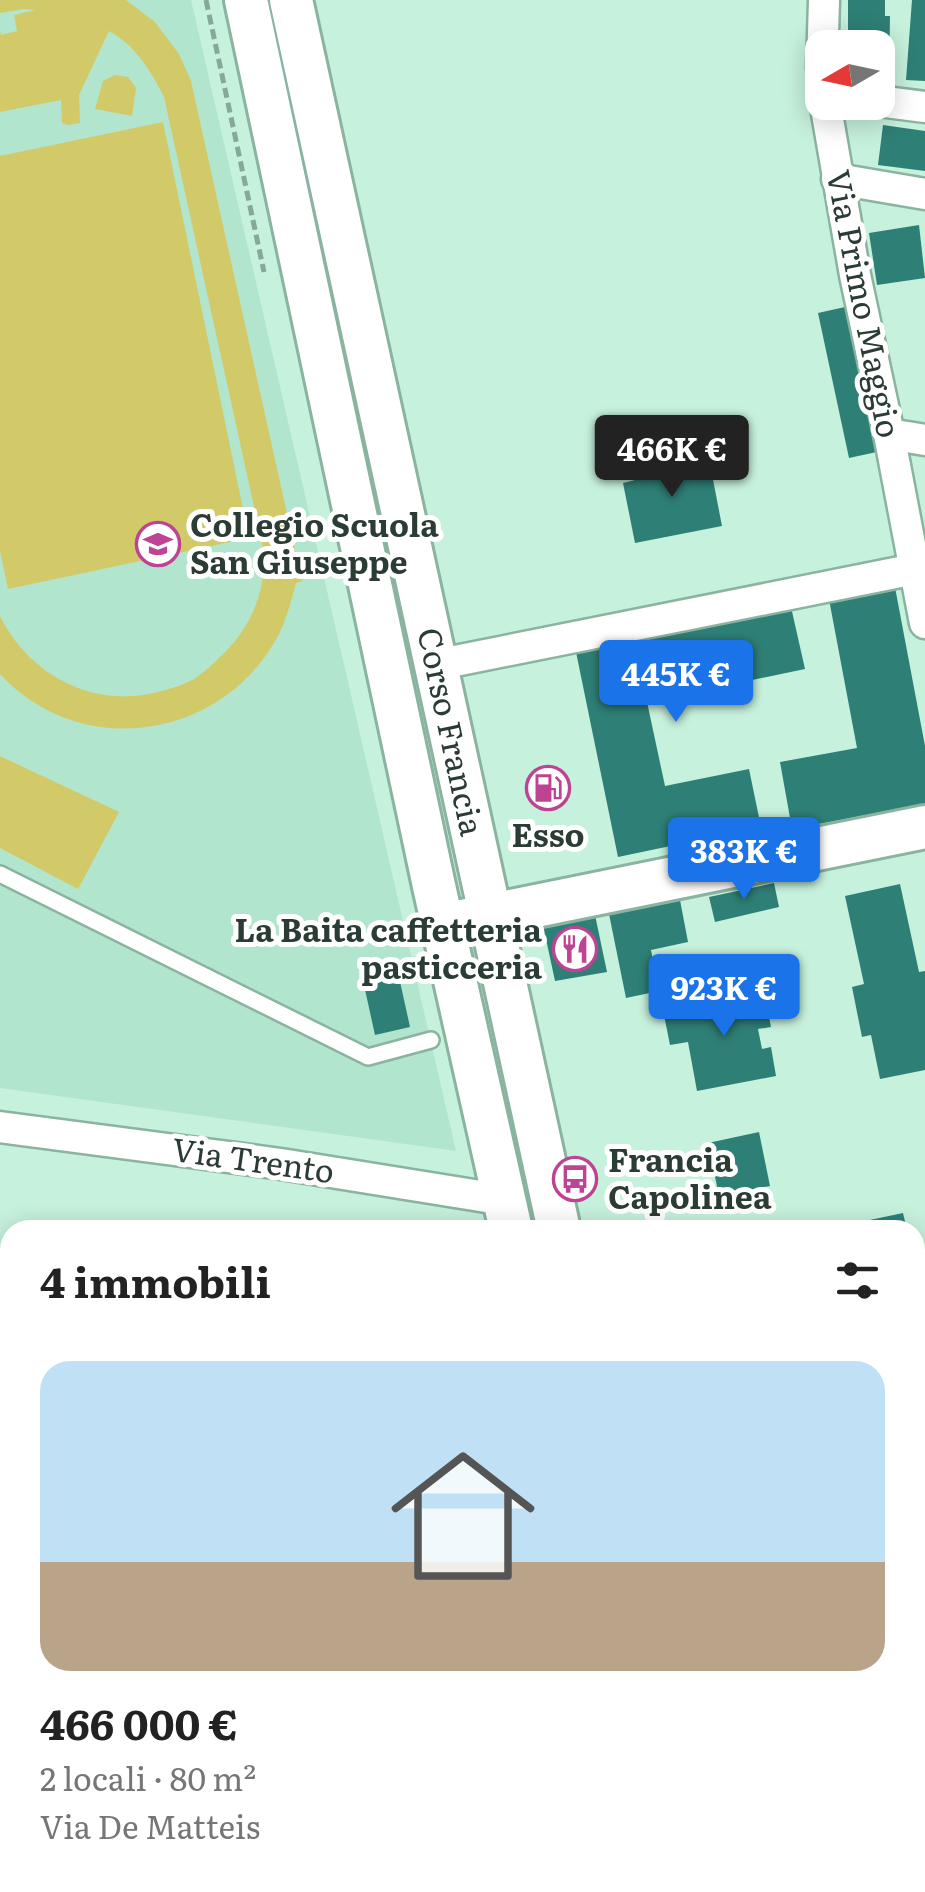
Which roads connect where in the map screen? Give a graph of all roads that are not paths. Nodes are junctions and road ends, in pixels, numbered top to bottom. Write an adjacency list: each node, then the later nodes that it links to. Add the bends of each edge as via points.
1 (246, 0): 18 (main road, Corso Francia)
2 (291, 0): 14 (main road, Corso Francia)
3 (824, 0): 4 (street)
4 (823, 30)
5 (895, 103): 6 (street)
6 (925, 107)
7 (829, 120): 8 (street, Via Primo Maggio)
8 (837, 179): 9 (street); 10 (street, Via Primo Maggio)
9 (925, 194)
10 (890, 434): 11 (street); 12 (street, Via Primo Maggio)
11 (925, 440)
12 (915, 569): 13 (street, Via Primo Maggio); 14 (street)
13 (925, 622)
14 (436, 666): 17 (main road, Corso Francia)
15 (925, 827): 17 (main road)
16 (0, 874): 19 (lane, via 368,1057)
17 (490, 916): 18 (main road); 22 (main road, Corso Francia)
18 (442, 924): 21 (main road, Corso Francia)
19 (432, 1040)
20 (0, 1127): 21 (street, Via Trento, via 281,1164)
21 (508, 1215)
22 (557, 1220)

